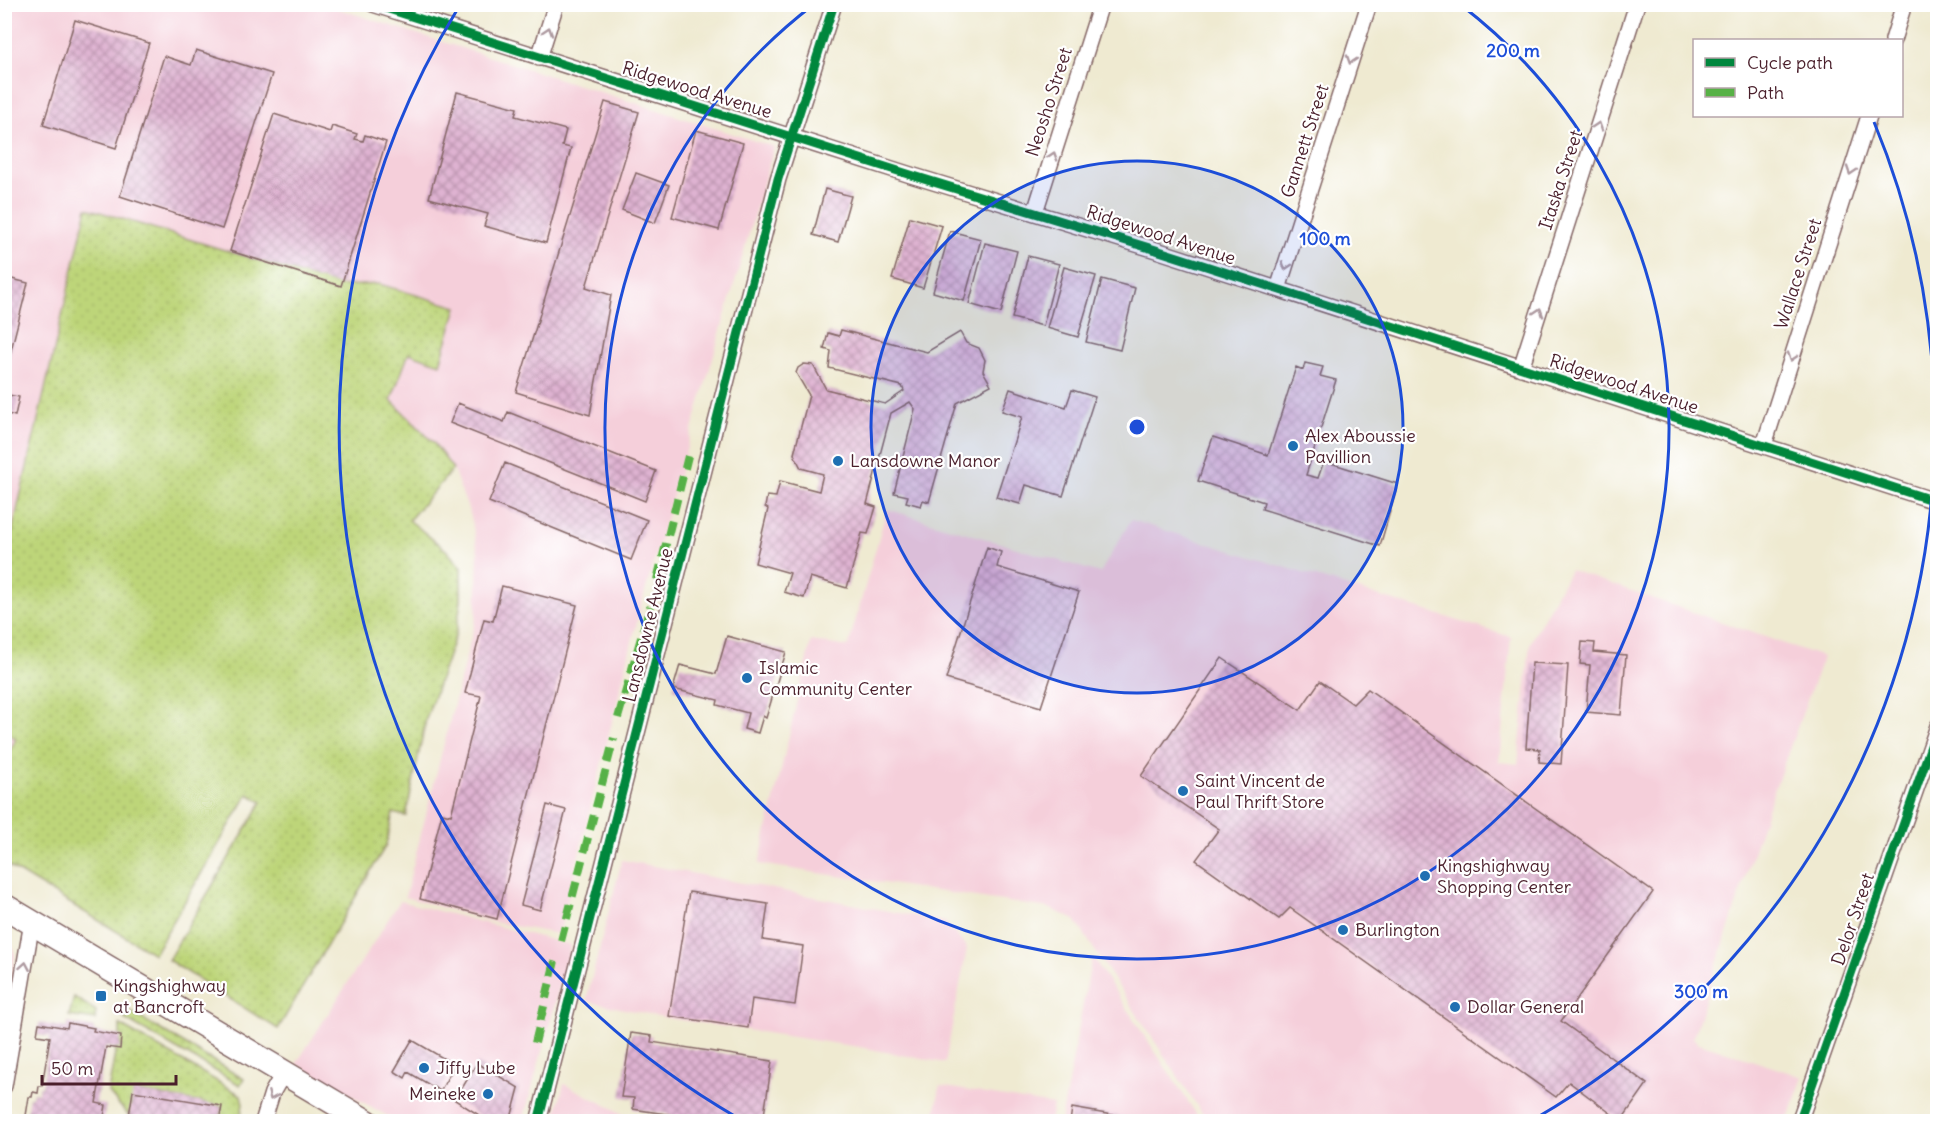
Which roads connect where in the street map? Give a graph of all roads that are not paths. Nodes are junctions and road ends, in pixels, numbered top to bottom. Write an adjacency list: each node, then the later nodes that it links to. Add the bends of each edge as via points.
1 (373, 4): 9 (street, Ridgewood Avenue)
2 (556, 4): 9 (street, one-way to 2)
3 (834, 4): 11 (street, Lansdowne Avenue)
4 (1101, 4): 12 (street, Neosho Street, one-way to 4)
5 (1369, 4): 13 (street, Gannett Street, one-way to 13)
6 (1637, 4): 14 (street, Itaska Street, one-way to 6)
7 (1904, 4): 8 (street)
8 (1893, 39)
9 (539, 58): 11 (street, Ridgewood Avenue)
10 (1869, 117): 15 (street, Wallace Street, one-way to 15)
11 (792, 137): 12 (street, Ridgewood Avenue); 24 (street, Lansdowne Avenue, via 775,190)
12 (1035, 212): 13 (street, Ridgewood Avenue)
13 (1278, 289): 14 (street, Ridgewood Avenue)
14 (1521, 368): 15 (street, Ridgewood Avenue)
15 (1764, 445): 16 (street, Ridgewood Avenue)
16 (1938, 502)
17 (1938, 726): 25 (street, Delor Street)
18 (4, 906): 19 (main road)
19 (32, 922): 20 (main road); 21 (street, one-way to 19)
20 (284, 1072): 22 (street, one-way to 22); 23 (main road)
21 (4, 1086)
22 (263, 1122)
23 (368, 1122)
24 (538, 1122)
25 (1799, 1122)

